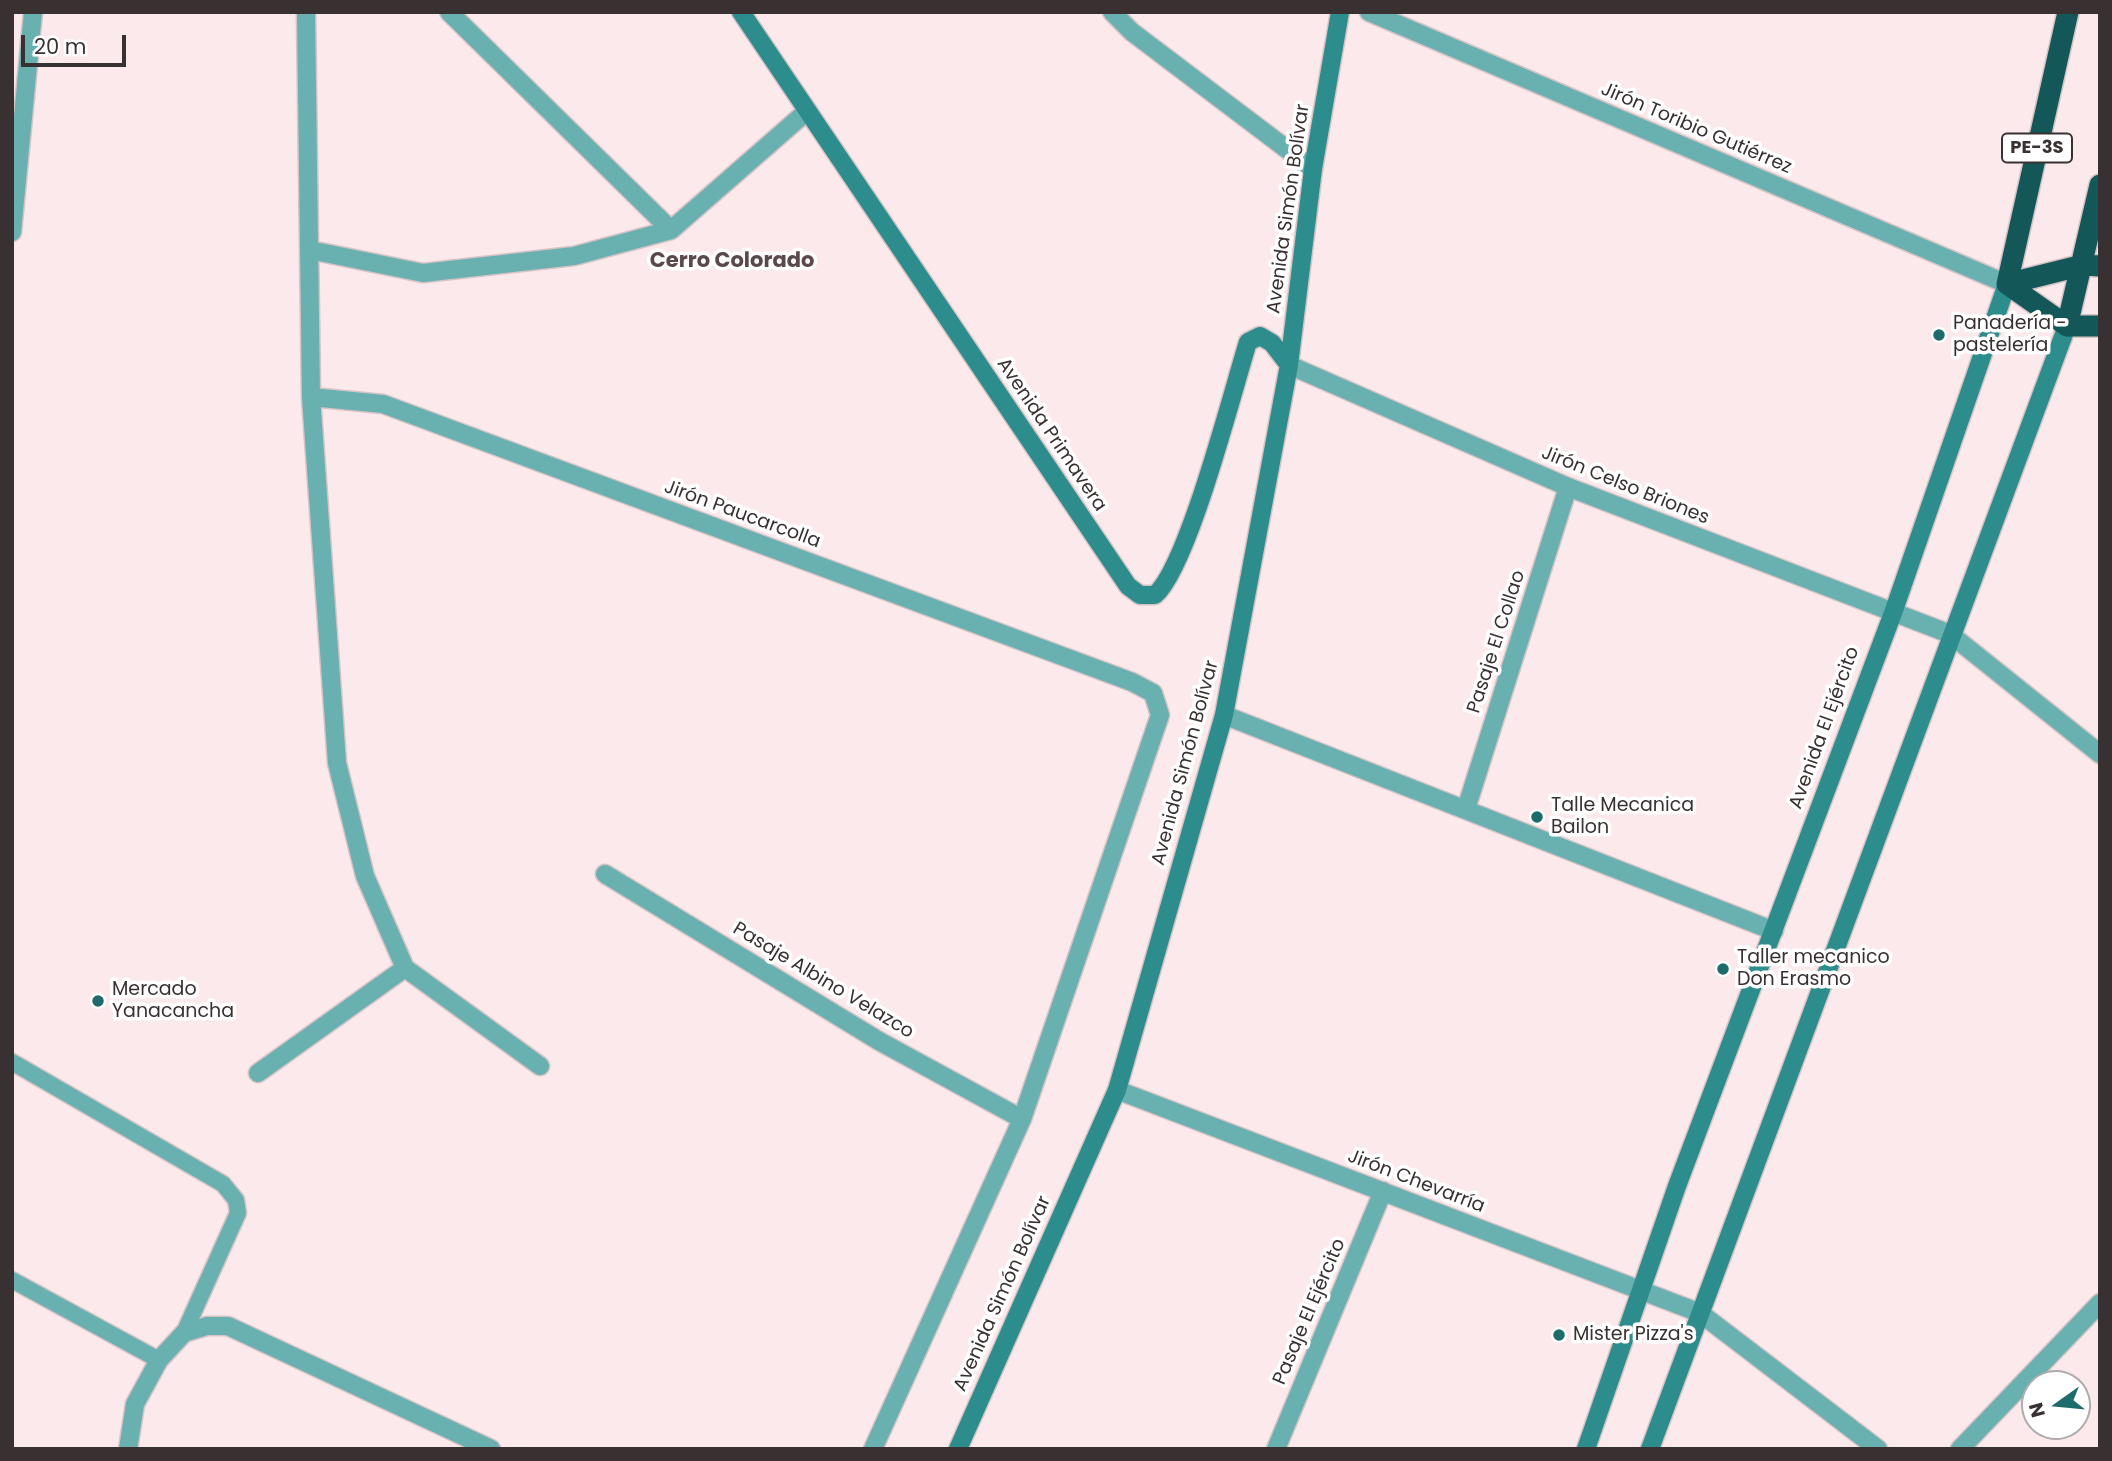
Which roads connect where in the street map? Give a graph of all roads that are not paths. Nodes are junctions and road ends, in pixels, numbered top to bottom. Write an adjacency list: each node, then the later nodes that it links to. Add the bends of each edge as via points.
1 (33, 12): 13 (street)
2 (306, 12): 14 (street)
3 (449, 12): 12 (street)
4 (741, 12): 9 (street, Avenida Primavera)
5 (1112, 12): 10 (street, via 1132,33)
6 (1340, 12): 10 (street, Avenida Simón Bolívar)
7 (1369, 12): 16 (street, Jirón Toribio Gutiérrez)
8 (2068, 12): 16 (highway, Avenida El Ejército / PE-3S)
9 (806, 112): 12 (street); 19 (street, Avenida Primavera, via 1128,586 1140,595 1155,596 1164,587 1185,541 1248,342 1260,337 1272,343)
10 (1314, 169): 19 (street, Avenida Simón Bolívar)
11 (2100, 185): 15 (highway)
12 (671, 230): 14 (street, via 574,257 423,273)
13 (12, 232)
14 (310, 250): 20 (street)
15 (2092, 265): 16 (highway); 17 (highway)
16 (2007, 284): 17 (highway); 22 (street, Avenida El Ejército)
17 (2067, 326): 18 (highway); 23 (street)
18 (2100, 326)
19 (1289, 365): 21 (street, Jirón Celso Briones); 24 (street, Avenida Simón Bolívar)
20 (311, 397): 29 (street, via 337,763 365,876); 34 (street, Jirón Paucarcolla, via 383,404 1132,682 1153,694 1160,715)
21 (1568, 487): 22 (street, Jirón Celso Briones); 26 (street, Pasaje El Collao)
22 (1893, 613): 23 (street, Jirón Celso Briones); 28 (street, Avenida El Ejército)
23 (1950, 634): 25 (street, Jirón Celso Briones); 39 (street)
24 (1224, 715): 26 (street); 33 (street, Avenida Simón Bolívar)
25 (2100, 754)
26 (1466, 809): 28 (street)
27 (605, 874): 34 (street, Pasaje Albino Velazco, via 879,1041)
28 (1774, 931): 37 (street, Avenida El Ejército, via 1677,1186)
29 (405, 968): 31 (street); 32 (street)
30 (12, 1062): 40 (lane, via 223,1184 236,1200 238,1213)
31 (540, 1066)
32 (258, 1073)
33 (1117, 1090): 35 (street, Jirón Chevarría); 45 (street, Avenida Simón Bolívar)
34 (1022, 1119): 44 (street)
35 (1383, 1191): 37 (street, Jirón Chevarría); 46 (street, Pasaje El Ejército)
36 (12, 1280): 41 (lane)
37 (1643, 1292): 39 (street, Jirón Chevarría); 47 (street, Avenida El Ejército)
38 (2100, 1303): 50 (street)
39 (1700, 1313): 48 (street); 49 (street, Jirón Chevarría)
40 (184, 1333): 41 (street); 43 (street, via 228,1326)
41 (159, 1360): 42 (street, via 135,1404)
42 (128, 1449)
43 (491, 1449)
44 (873, 1449)
45 (958, 1449)
46 (1276, 1449)
47 (1586, 1449)
48 (1650, 1449)
49 (1878, 1449)
50 (1960, 1449)

